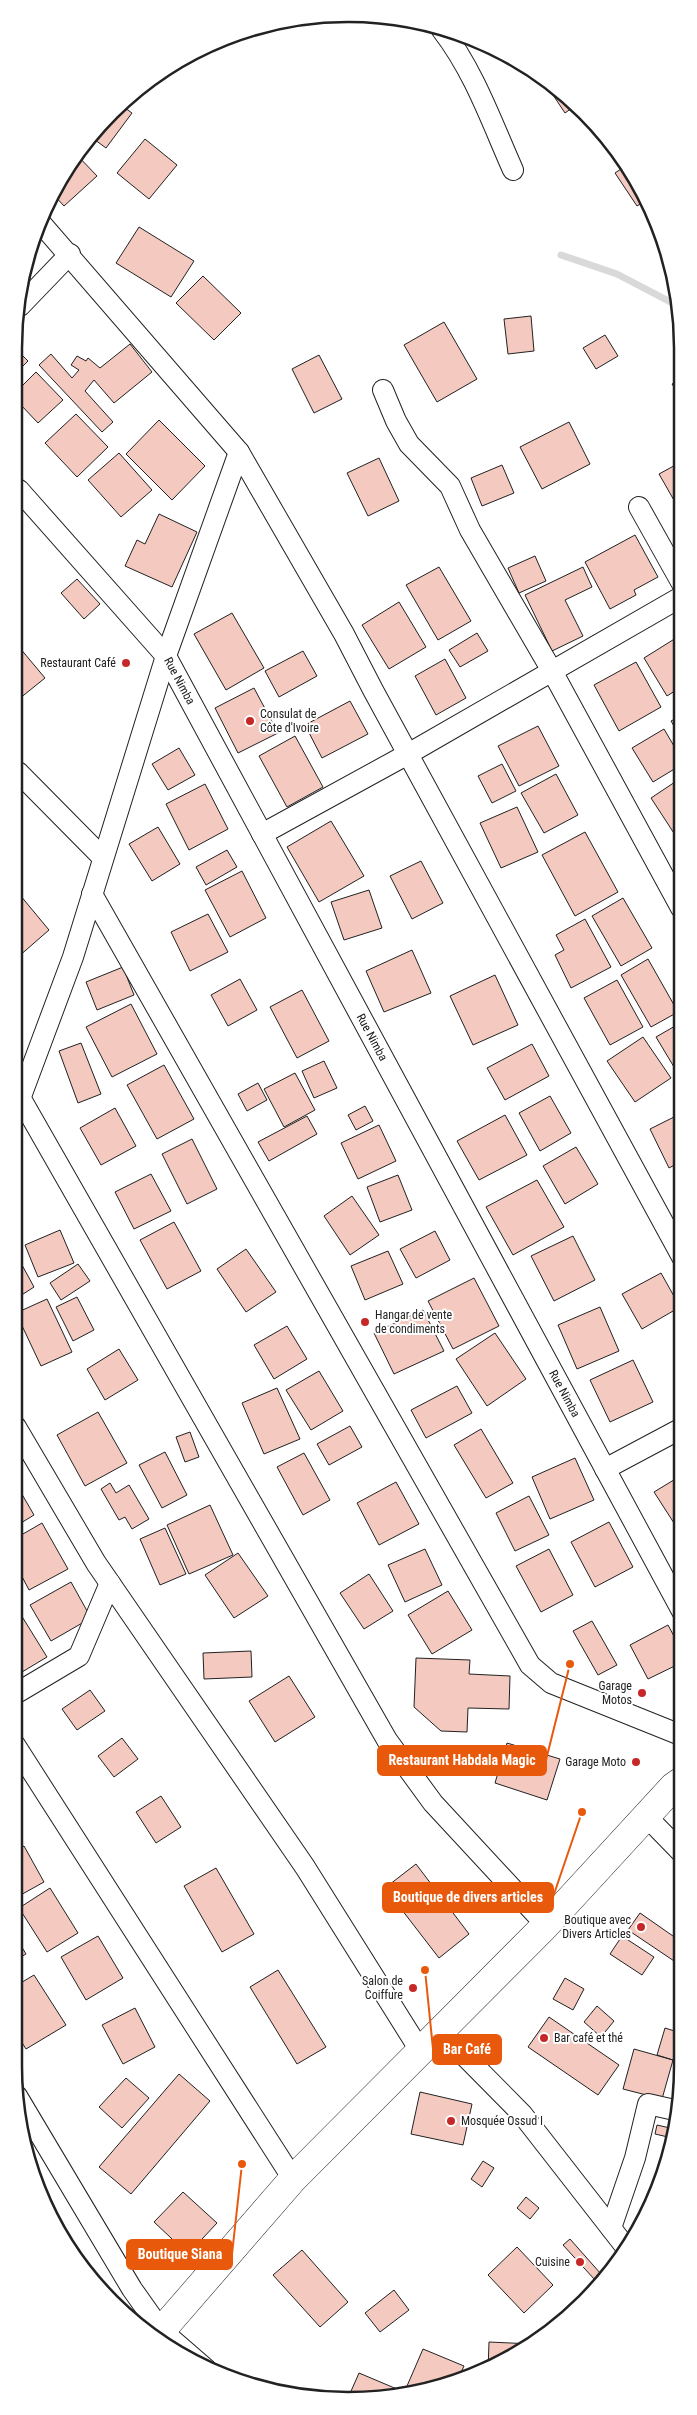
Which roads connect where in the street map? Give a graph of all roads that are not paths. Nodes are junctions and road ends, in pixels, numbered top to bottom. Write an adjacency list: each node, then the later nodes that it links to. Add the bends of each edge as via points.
1 (449, 39): 2 (street)
2 (513, 170)
3 (46, 228): 4 (street)
4 (70, 254): 5 (street); 7 (street)
5 (26, 300)
6 (383, 390): 13 (street, via 409,444 450,486 470,530)
7 (239, 452): 12 (street); 14 (street, via 344,634)
8 (22, 493): 12 (street, Rue Nimba)
9 (639, 507): 10 (street)
10 (674, 570)
11 (674, 601): 13 (street)
12 (166, 656): 16 (street, Rue Nimba); 17 (street)
13 (552, 671): 14 (street); 19 (street)
14 (408, 754): 16 (street); 22 (street)
15 (22, 776): 17 (street)
16 (262, 834): 25 (street, Rue Nimba)
17 (103, 858): 18 (street)
18 (92, 894): 20 (street, via 73,957); 29 (street, via 530,1665 550,1683)
19 (674, 895)
20 (22, 1088)
21 (22, 1105): 34 (street, via 387,1740 433,1803)
22 (674, 1242)
23 (674, 1432): 25 (street)
24 (22, 1437): 26 (street)
25 (605, 1469): 27 (street, Rue Nimba)
26 (110, 1583): 28 (street, via 79,1656); 36 (street, via 305,1867)
27 (674, 1598)
28 (22, 1690)
29 (674, 1732)
30 (22, 1756): 39 (street)
31 (674, 1786): 32 (street)
32 (646, 1816): 33 (street); 34 (street)
33 (674, 1845)
34 (546, 1925): 35 (street)
35 (440, 2032): 36 (street); 40 (street, via 522,2114)
36 (421, 2052): 39 (street)
37 (672, 2109): 40 (street, via 648,2104 635,2158)
38 (25, 2110): 42 (street)
39 (293, 2179): 43 (street)
40 (611, 2228): 41 (street)
41 (623, 2243)
42 (155, 2329)
43 (160, 2332)

